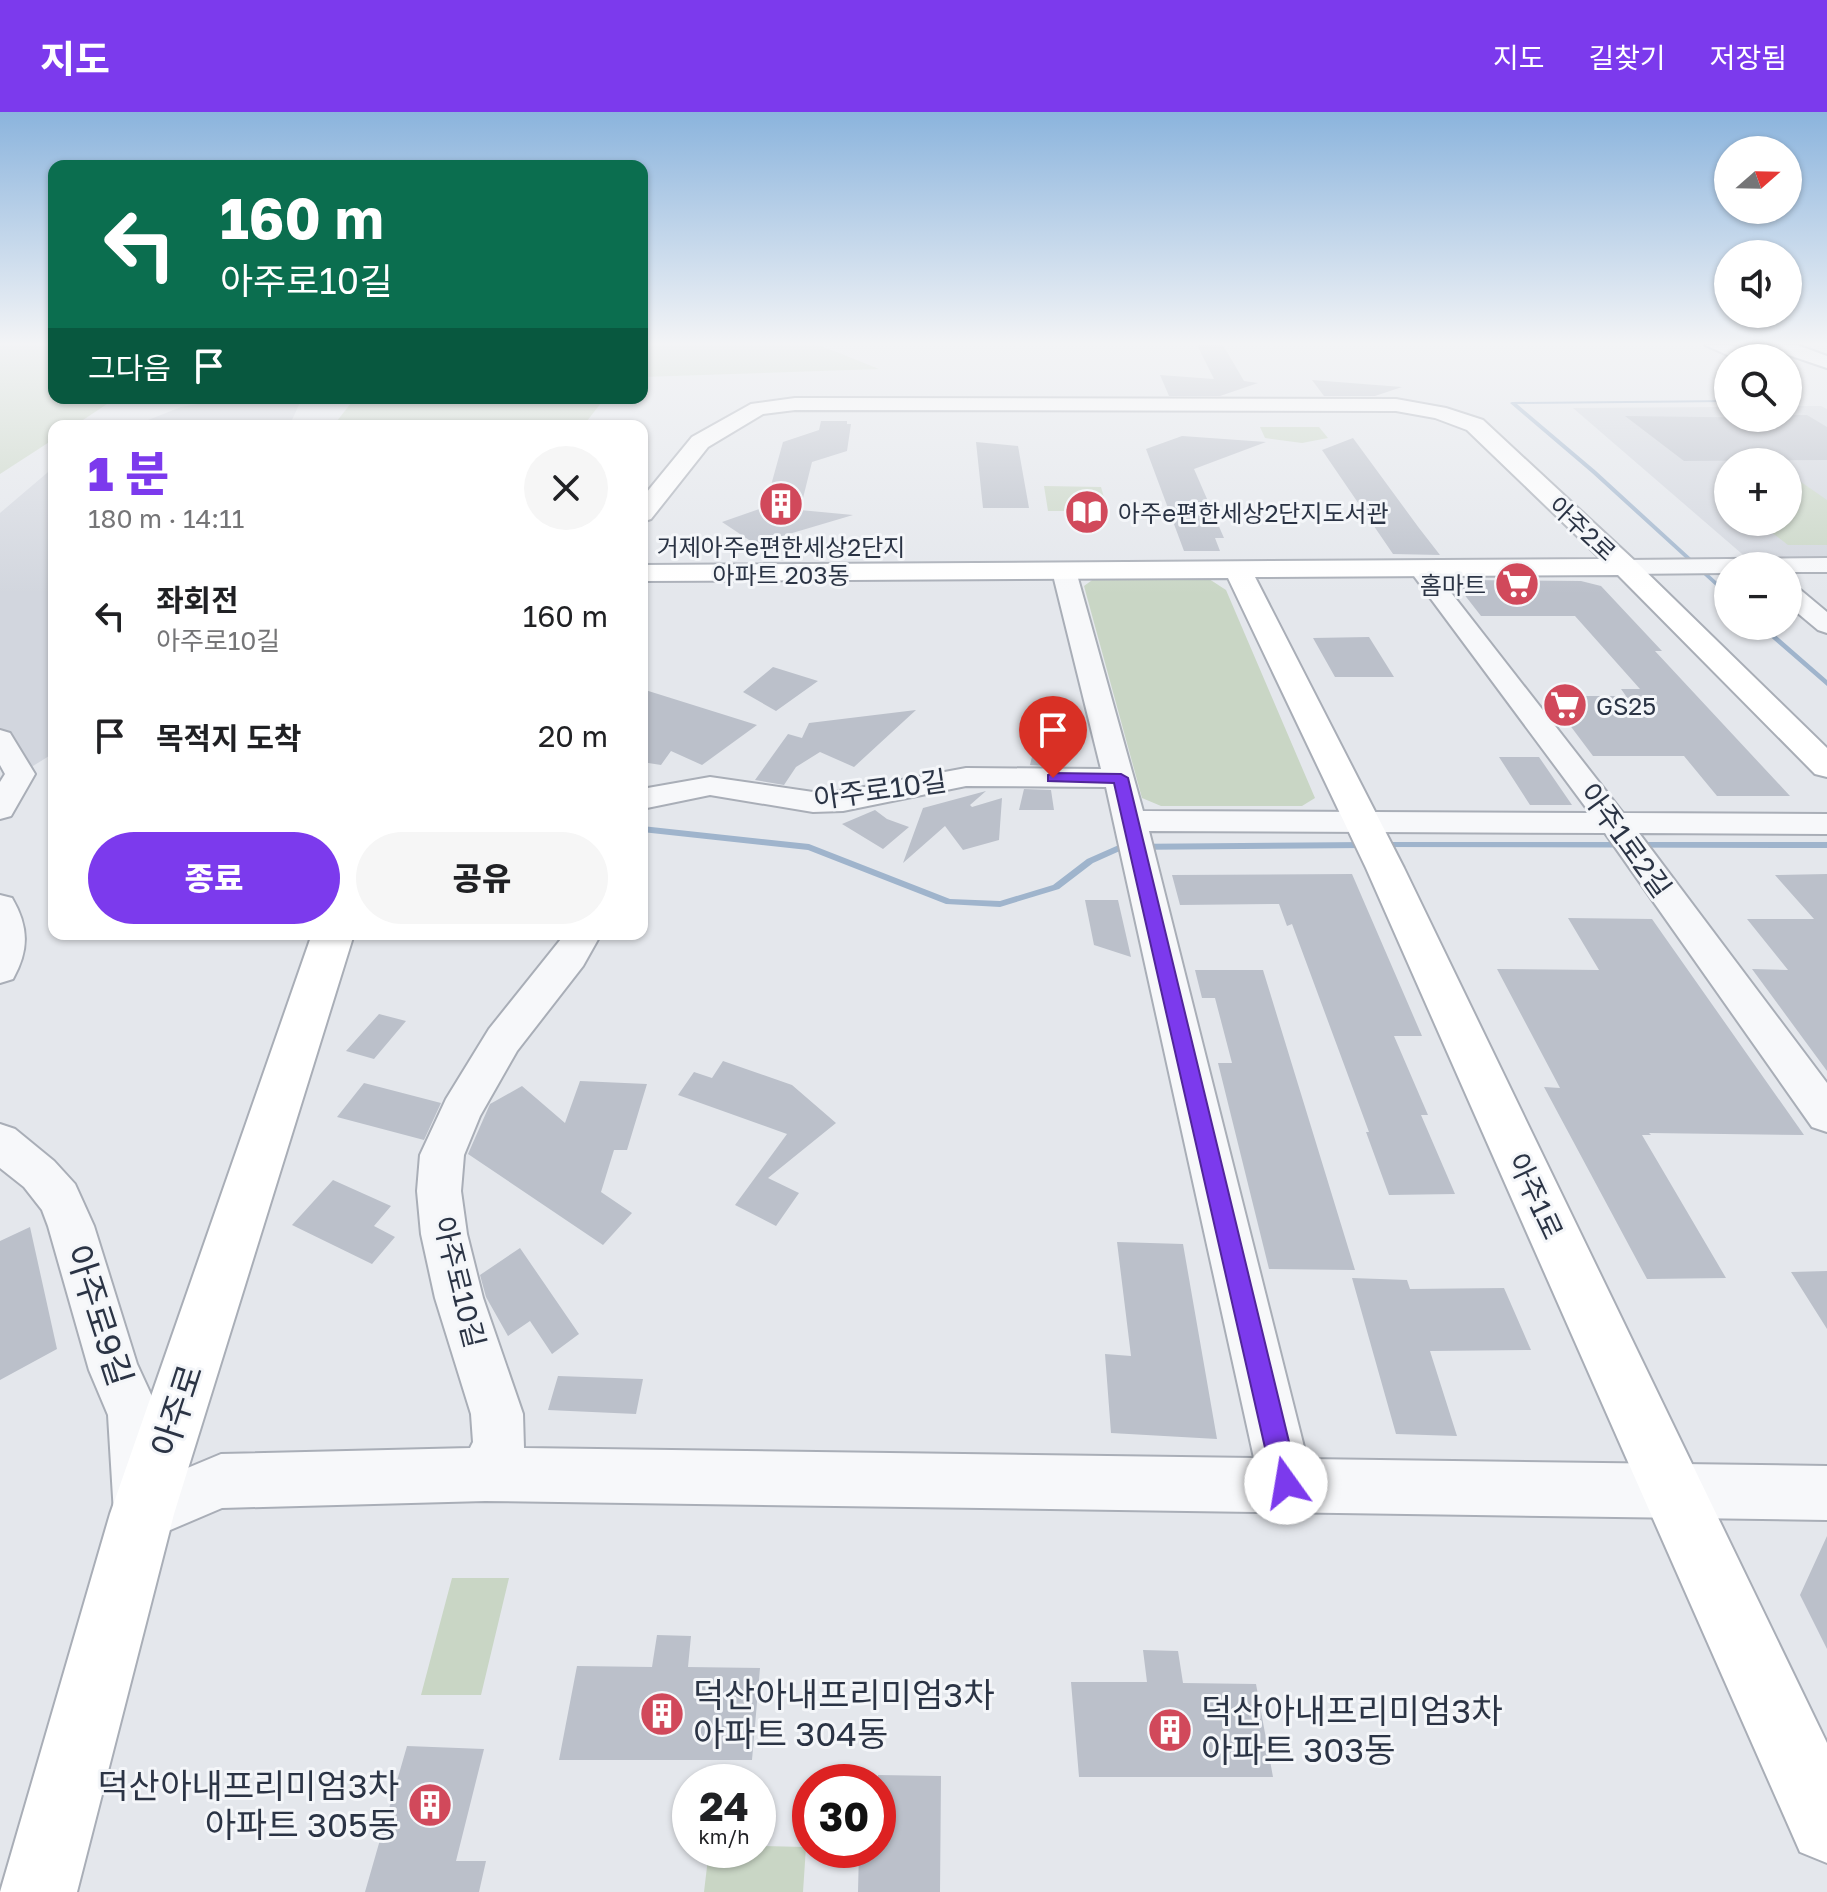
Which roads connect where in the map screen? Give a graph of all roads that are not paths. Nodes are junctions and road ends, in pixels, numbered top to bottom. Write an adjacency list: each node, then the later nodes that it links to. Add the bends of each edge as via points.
1 (724, 428): 3 (main road, 아주2로, via 700,442)
2 (1478, 428): 7 (main road, 아주2로)
3 (648, 507)
4 (1802, 565): 5 (street)
5 (1827, 565)
6 (1714, 566): 7 (street)
7 (1625, 567): 8 (main road); 15 (main road, 아주2로)
8 (1420, 568): 9 (main road); 21 (street, 아주1로2길)
9 (1238, 570): 10 (main road); 23 (main road, 아주1로)
10 (1064, 571): 11 (main road); 17 (street)
11 (648, 573)
12 (1802, 604): 13 (street)
13 (1827, 625)
14 (0, 739): 16 (street)
15 (1827, 767)
16 (10, 775): 19 (street)
17 (1121, 778): 18 (street, 아주로10길, via 966,777 843,801 813,802 710,786); 20 (street)
18 (648, 798)
19 (0, 809)
20 (1131, 821): 23 (street); 31 (street)
21 (1615, 824): 22 (street); 23 (street); 28 (street, 아주1로2길)
22 (1827, 824)
23 (1374, 846): 32 (main road, 아주1로)
24 (0, 907): 27 (street, via 10,948)
25 (331, 940): 34 (main road, 아주로)
26 (580, 940): 30 (street, 아주로10길, via 503,1040 442,1155 444,1234 497,1414 499,1444)
27 (0, 969)
28 (1827, 1115)
29 (0, 1142): 34 (street, 아주로9길, via 39,1174 59,1198 71,1226 114,1370 134,1414)
30 (485, 1474): 31 (street); 34 (street, via 221,1481)
31 (1286, 1483): 32 (street)
32 (1672, 1490): 33 (street); 35 (main road, 아주1로)
33 (1827, 1493)
34 (142, 1514): 36 (main road, 아주로)
35 (1827, 1825)
36 (38, 1892)

